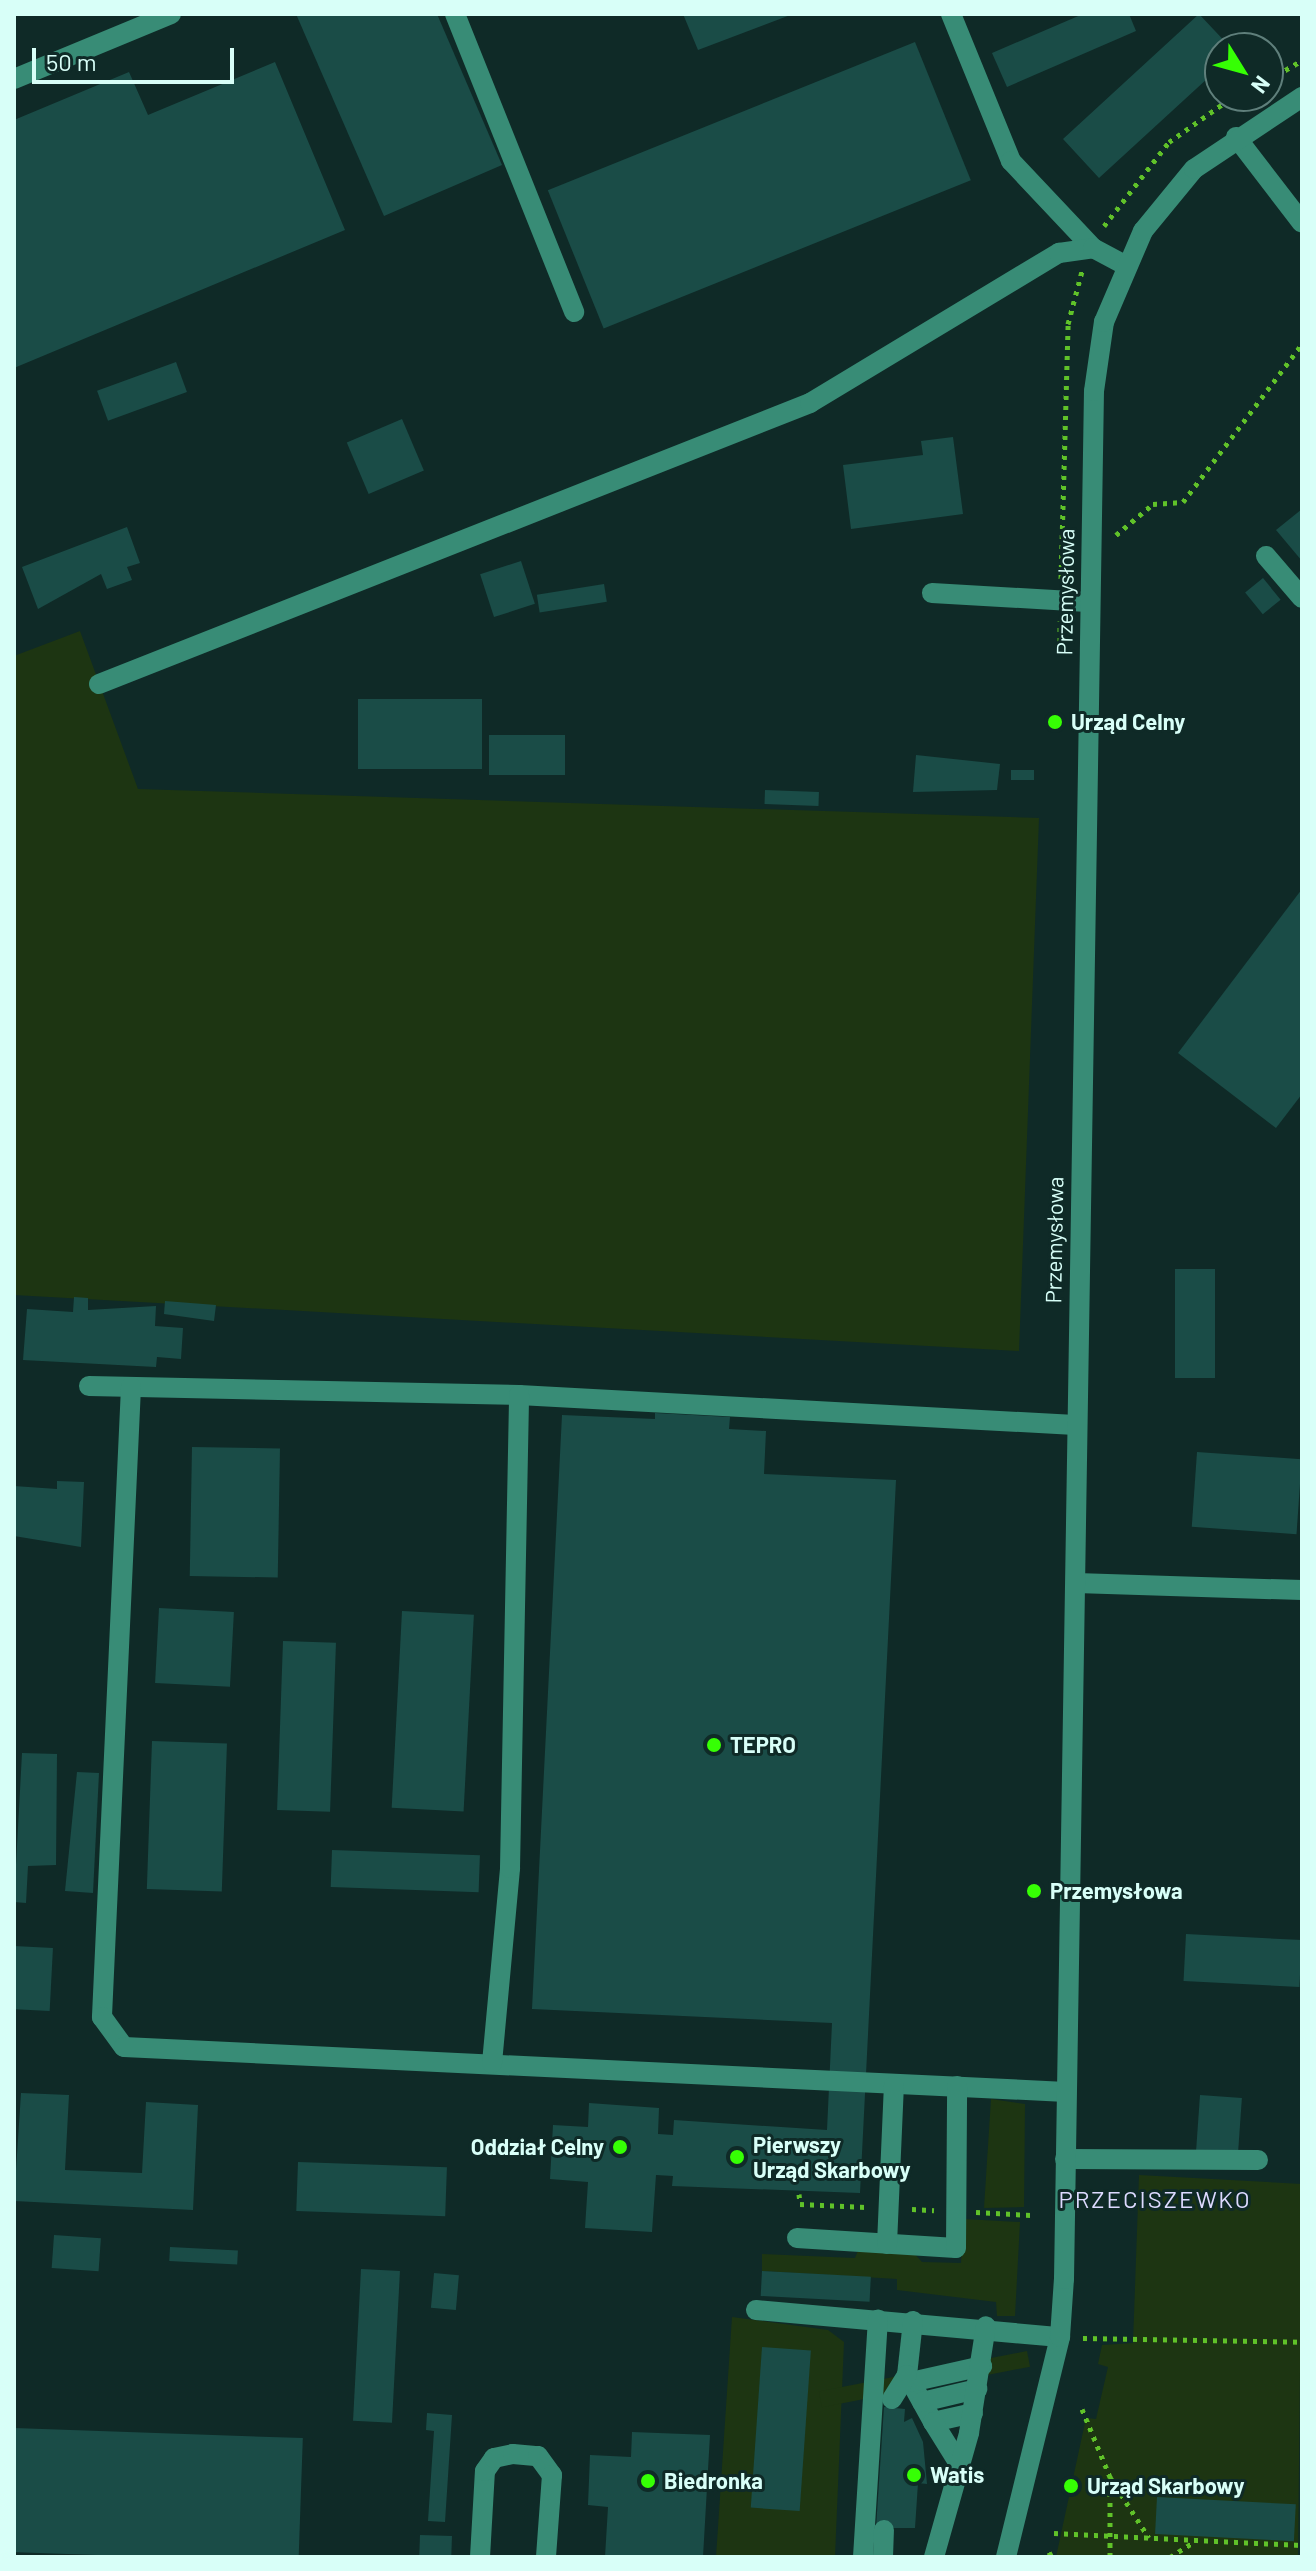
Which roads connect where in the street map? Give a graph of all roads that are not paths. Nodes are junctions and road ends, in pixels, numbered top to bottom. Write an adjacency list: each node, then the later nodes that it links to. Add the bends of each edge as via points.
1 (171, 14): 4 (street)
2 (455, 14): 10 (street)
3 (951, 14): 8 (street, via 1011,161)
4 (14, 79)
5 (1302, 98): 6 (street, Przemysłowa)
6 (1236, 137): 7 (street); 9 (street, Przemysłowa, via 1169,196)
7 (1302, 223)
8 (1093, 248): 9 (street); 15 (street, via 1059,253 810,403)
9 (1123, 264): 14 (street, Przemysłowa, via 1104,322 1094,391)
10 (574, 312)
11 (1266, 556): 13 (street)
12 (932, 593): 14 (street)
13 (1302, 598)
14 (1088, 602): 19 (street, Przemysłowa)
15 (99, 684)
16 (89, 1386): 17 (street)
17 (131, 1387): 18 (street); 22 (street, via 102,2017 124,2047)
18 (519, 1395): 19 (street); 22 (street, via 510,1868)
19 (1075, 1425): 20 (street, Przemysłowa)
20 (1076, 1583): 21 (street); 25 (street, Przemysłowa)
21 (1302, 1590)
22 (492, 2063): 23 (street)
23 (894, 2086): 24 (street); 29 (street)
24 (957, 2086): 25 (street); 29 (street, via 956,2248)
25 (1066, 2092): 26 (street, Przemysłowa)
26 (1065, 2159): 27 (street); 34 (street, Przemysłowa)
27 (1258, 2160)
28 (797, 2238): 29 (street)
29 (887, 2244)
30 (756, 2310): 31 (street)
31 (878, 2319): 32 (street); 46 (street)
32 (913, 2321): 33 (street); 36 (street)
33 (986, 2326): 34 (street); 35 (street)
34 (1068, 2338): 49 (street, Przemysłowa)
35 (982, 2366): 36 (street); 37 (street)
36 (909, 2378): 38 (street); 39 (street)
37 (977, 2389): 39 (street); 40 (street)
38 (892, 2399)
39 (922, 2402): 41 (street)
40 (973, 2413): 41 (street); 42 (street)
41 (933, 2422): 42 (street)
42 (961, 2467): 48 (street)
43 (884, 2530): 47 (street)
44 (480, 2557): 45 (street, via 485,2471 494,2458 513,2454 538,2456 552,2475)
45 (546, 2557)
46 (863, 2557)
47 (883, 2557)
48 (934, 2557)
49 (1006, 2557)

